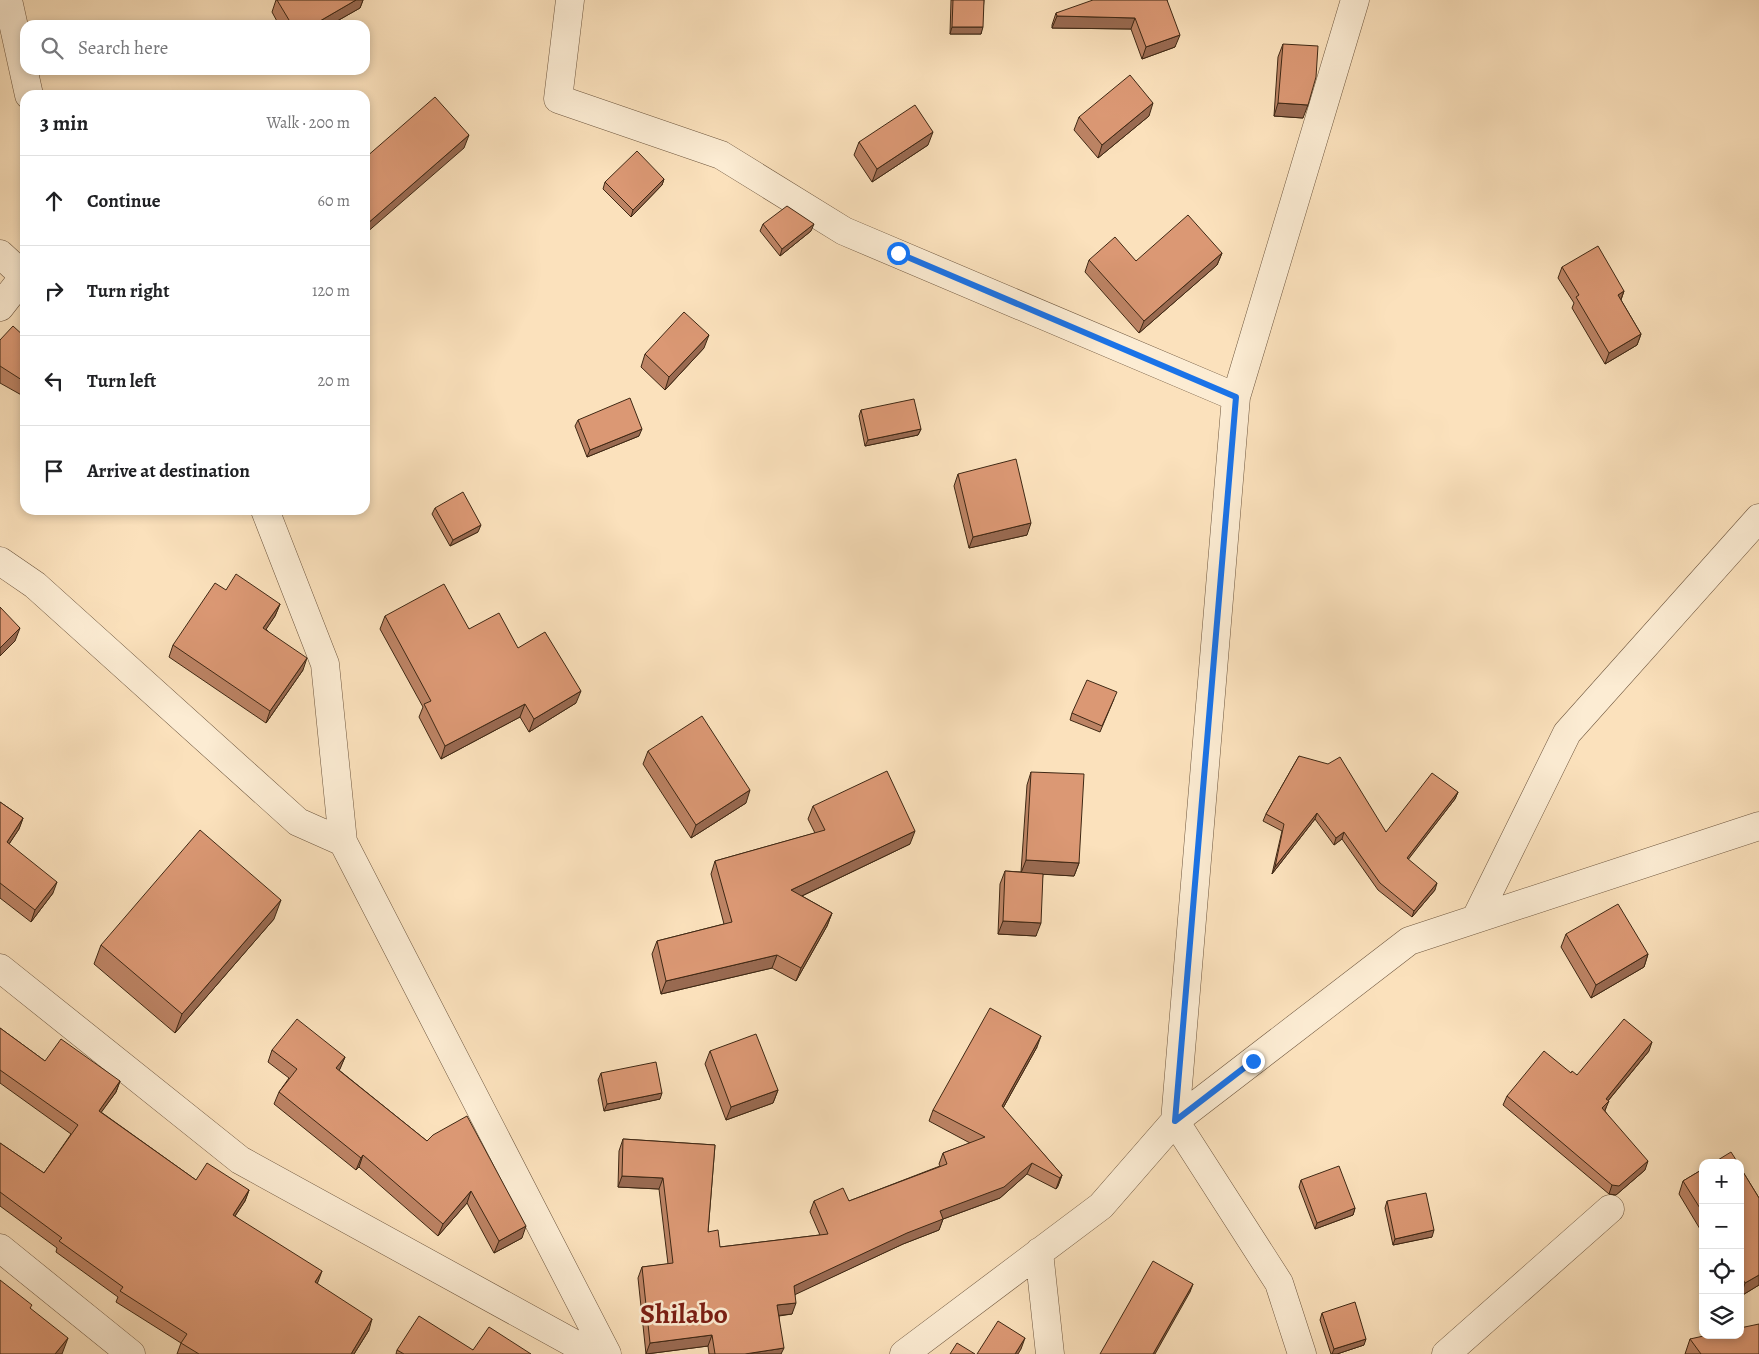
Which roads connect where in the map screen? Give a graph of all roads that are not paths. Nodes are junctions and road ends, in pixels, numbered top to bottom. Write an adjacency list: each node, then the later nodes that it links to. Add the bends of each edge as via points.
1 (8, 0): 4 (street)
2 (570, 0): 11 (street, via 558,99 721,155 844,230)
3 (1355, 0): 11 (street)
4 (20, 54)
5 (25, 75): 6 (street)
6 (28, 90)
7 (0, 254): 8 (street)
8 (20, 272)
9 (20, 282): 10 (street)
10 (0, 306)
11 (1236, 397): 19 (street)
12 (267, 515): 16 (street, via 325,664)
13 (1759, 518): 17 (street, via 1567,733)
14 (0, 561): 16 (street, via 35,585 298,822)
15 (1759, 826): 17 (street)
16 (343, 842): 25 (street)
17 (1476, 918): 19 (street, via 1409,940)
18 (0, 968): 24 (street, via 240,1160)
19 (1175, 1121): 22 (street, via 1102,1206); 28 (street, via 1278,1283)
20 (1610, 1209): 29 (street)
21 (0, 1248): 23 (street)
22 (1039, 1252): 26 (street); 27 (street)
23 (131, 1354)
24 (593, 1354)
25 (607, 1354)
26 (904, 1354)
27 (1050, 1354)
28 (1302, 1354)
29 (1446, 1354)

